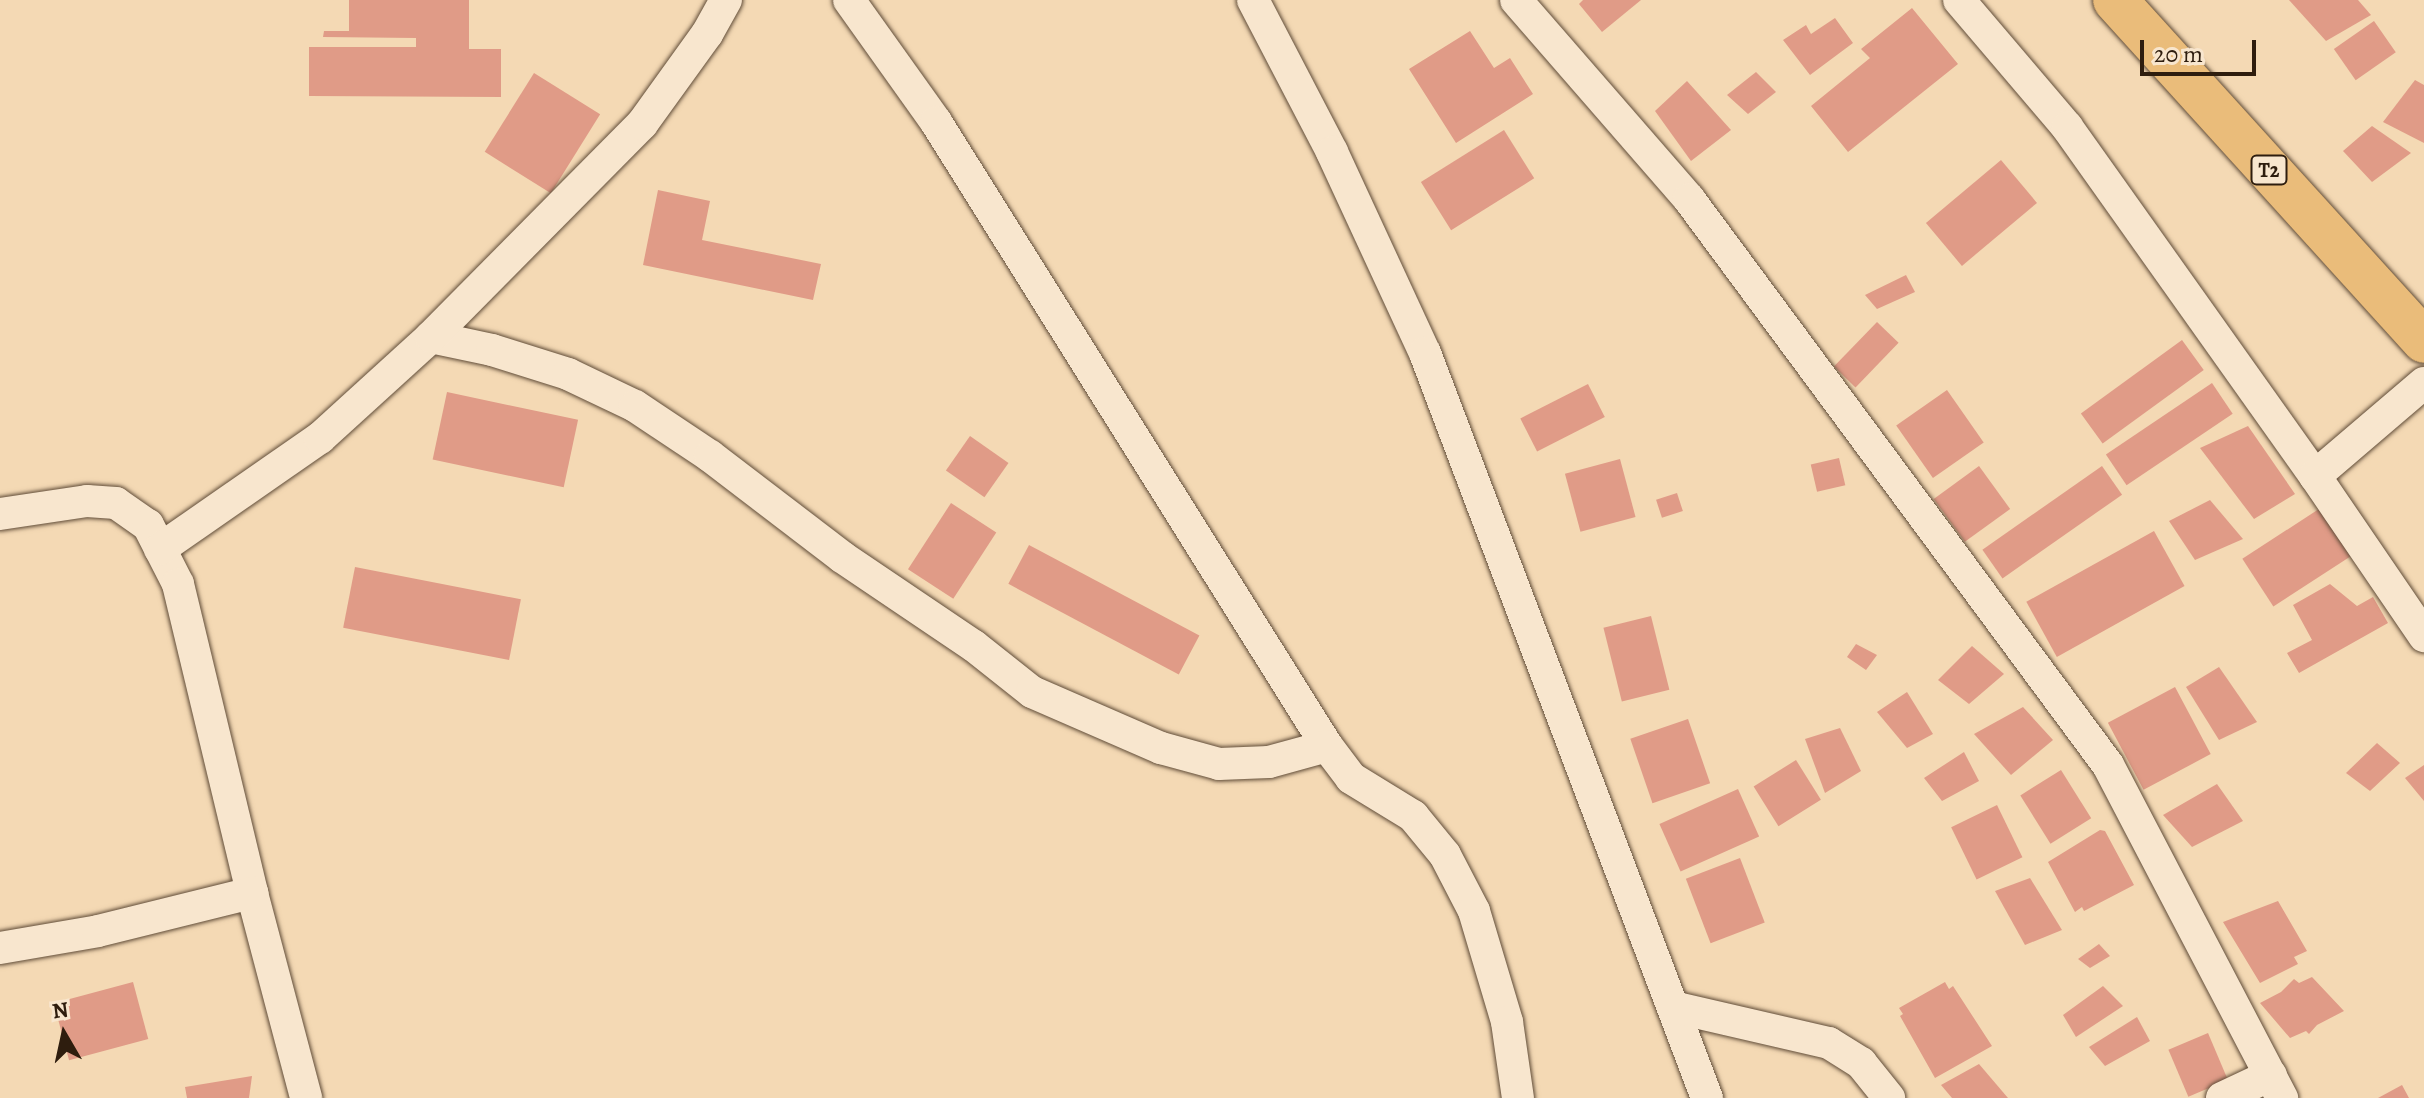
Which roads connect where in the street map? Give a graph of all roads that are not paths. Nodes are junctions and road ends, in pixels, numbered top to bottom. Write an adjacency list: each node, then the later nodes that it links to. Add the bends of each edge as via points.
1 (726, 0): 7 (street, via 642,124)
2 (849, 0): 14 (street, via 936,122)
3 (1253, 0): 17 (street, via 1332,152 1425,353)
4 (1516, 0): 18 (street, via 1689,199 2108,765)
5 (1959, 0): 10 (street, via 2067,127)
6 (2115, 0): 8 (highway, T2)
7 (431, 337): 12 (street, via 320,438); 14 (street, via 568,374 635,406 1044,698 1161,748 1219,764 1269,762)
8 (2424, 341)
9 (2424, 383): 10 (street)
10 (2315, 476): 13 (street)
11 (0, 514): 12 (street, via 87,501 116,503 148,525)
12 (160, 549): 15 (street, via 178,584)
13 (2424, 636)
14 (1327, 746): 20 (street, via 1351,778 1413,816 1445,855 1474,911 1507,1022)
15 (252, 893): 16 (street, via 98,931); 19 (street)
16 (0, 948)
17 (1673, 1007): 21 (street); 22 (street, via 1829,1043 1861,1063)
18 (2277, 1086): 23 (street)
19 (306, 1098)
20 (1518, 1098)
21 (1707, 1098)
22 (1889, 1098)
23 (2222, 1098)

